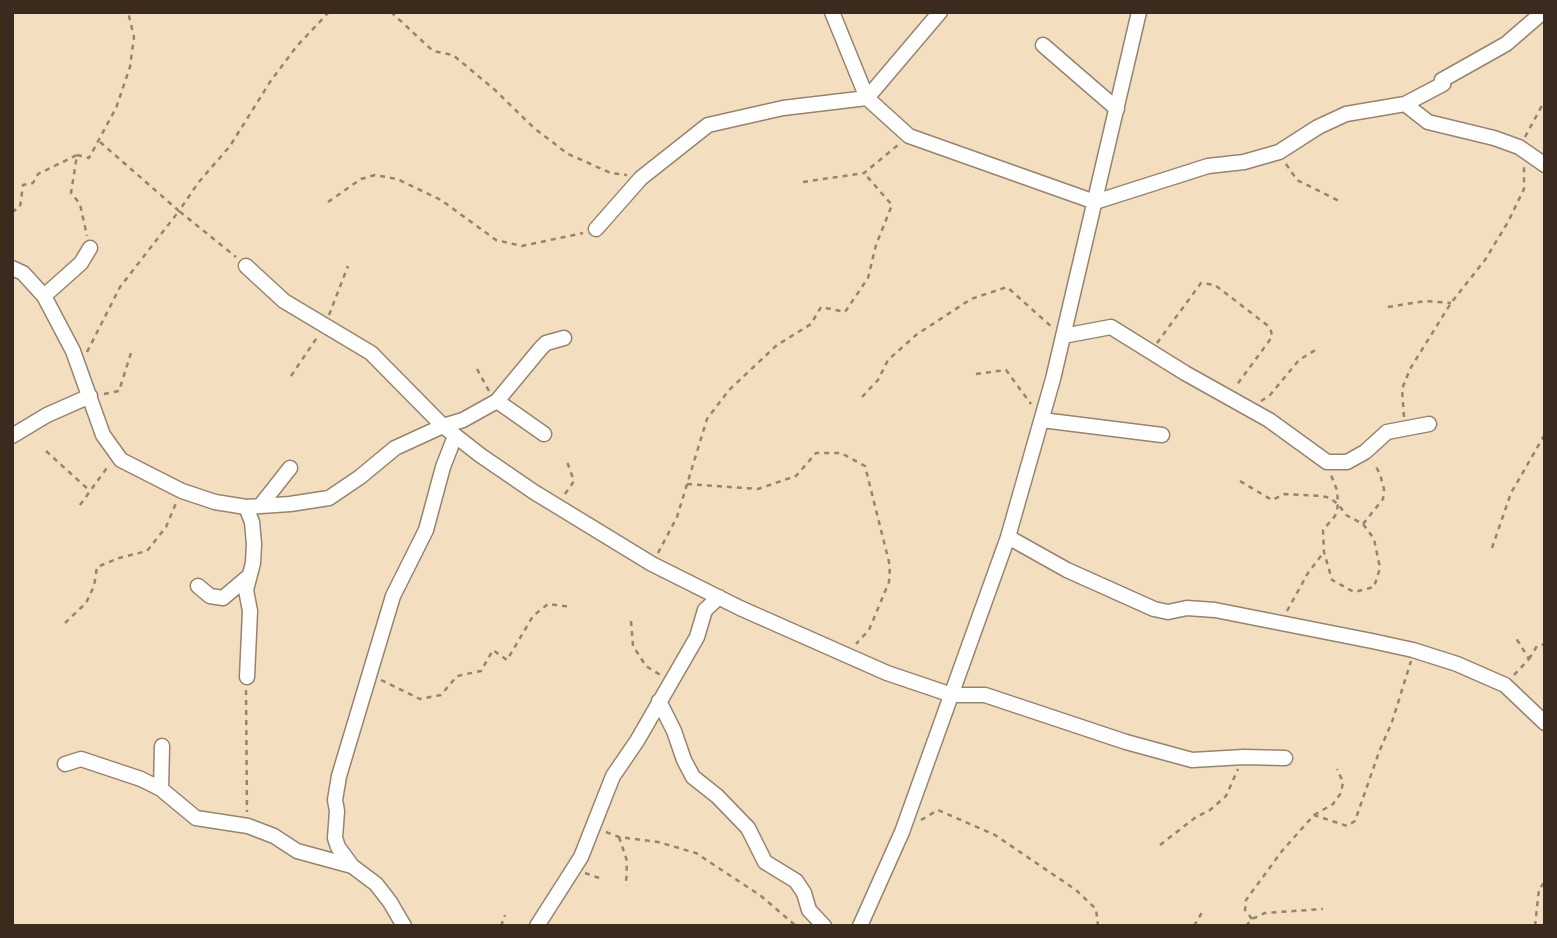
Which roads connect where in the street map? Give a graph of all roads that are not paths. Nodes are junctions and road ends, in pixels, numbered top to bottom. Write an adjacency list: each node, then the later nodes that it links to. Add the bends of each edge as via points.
1 (832, 12): 6 (street)
2 (940, 12): 6 (street)
3 (1139, 12): 8 (street)
4 (1543, 12): 7 (street, via 1506,44)
5 (1043, 46): 8 (street)
6 (867, 98): 10 (street, via 909,136); 11 (street, via 783,108 708,125 640,178)
7 (1405, 104): 9 (street, via 1428,122 1494,138); 10 (street, via 1346,114 1279,152 1208,166)
8 (1117, 110): 10 (street)
9 (1545, 164)
10 (1095, 202): 16 (street)
11 (596, 229)
12 (90, 247): 15 (street, via 81,263)
13 (246, 265): 22 (street, via 284,301 371,353)
14 (12, 268): 15 (street)
15 (44, 296): 18 (street)
16 (1063, 336): 20 (street); 21 (street, via 1111,327 1250,409 1327,461 1347,462 1366,452 1381,436)
17 (564, 338): 19 (street, via 541,348)
18 (90, 396): 25 (street); 27 (street, via 103,435 121,460 182,491 215,502)
19 (497, 401): 22 (street, via 463,420); 23 (street)
20 (1042, 420): 24 (street); 28 (street)
21 (1429, 424)
22 (453, 434): 27 (street, via 396,448 335,495); 30 (street, via 534,492); 42 (street, via 426,530 393,596 339,776 335,838)
23 (544, 434)
24 (1162, 435)
25 (12, 436)
26 (290, 468): 27 (street)
27 (253, 506): 29 (street)
28 (1008, 537): 35 (street); 37 (street, via 1079,576 1154,609 1215,610 1413,650 1457,664 1505,685)
29 (249, 576): 31 (street, via 223,598 206,594); 34 (street)
30 (688, 583): 32 (street); 33 (street)
31 (198, 586)
32 (719, 597): 33 (street); 35 (street, via 920,686)
33 (705, 610): 36 (street, via 697,637)
34 (247, 677)
35 (952, 695): 39 (street, via 985,695 1192,760); 46 (street, via 902,832)
36 (659, 701): 44 (street, via 613,776 580,857); 45 (street, via 693,777 748,828 765,862 796,881 809,910)
37 (1545, 723)
38 (162, 746): 41 (street)
39 (1285, 758)
40 (65, 764): 41 (street, via 81,759)
41 (161, 789): 42 (street, via 195,818 248,826 297,851)
42 (352, 866): 43 (street, via 376,884)
43 (404, 926)
44 (537, 926)
45 (824, 926)
46 (860, 926)

